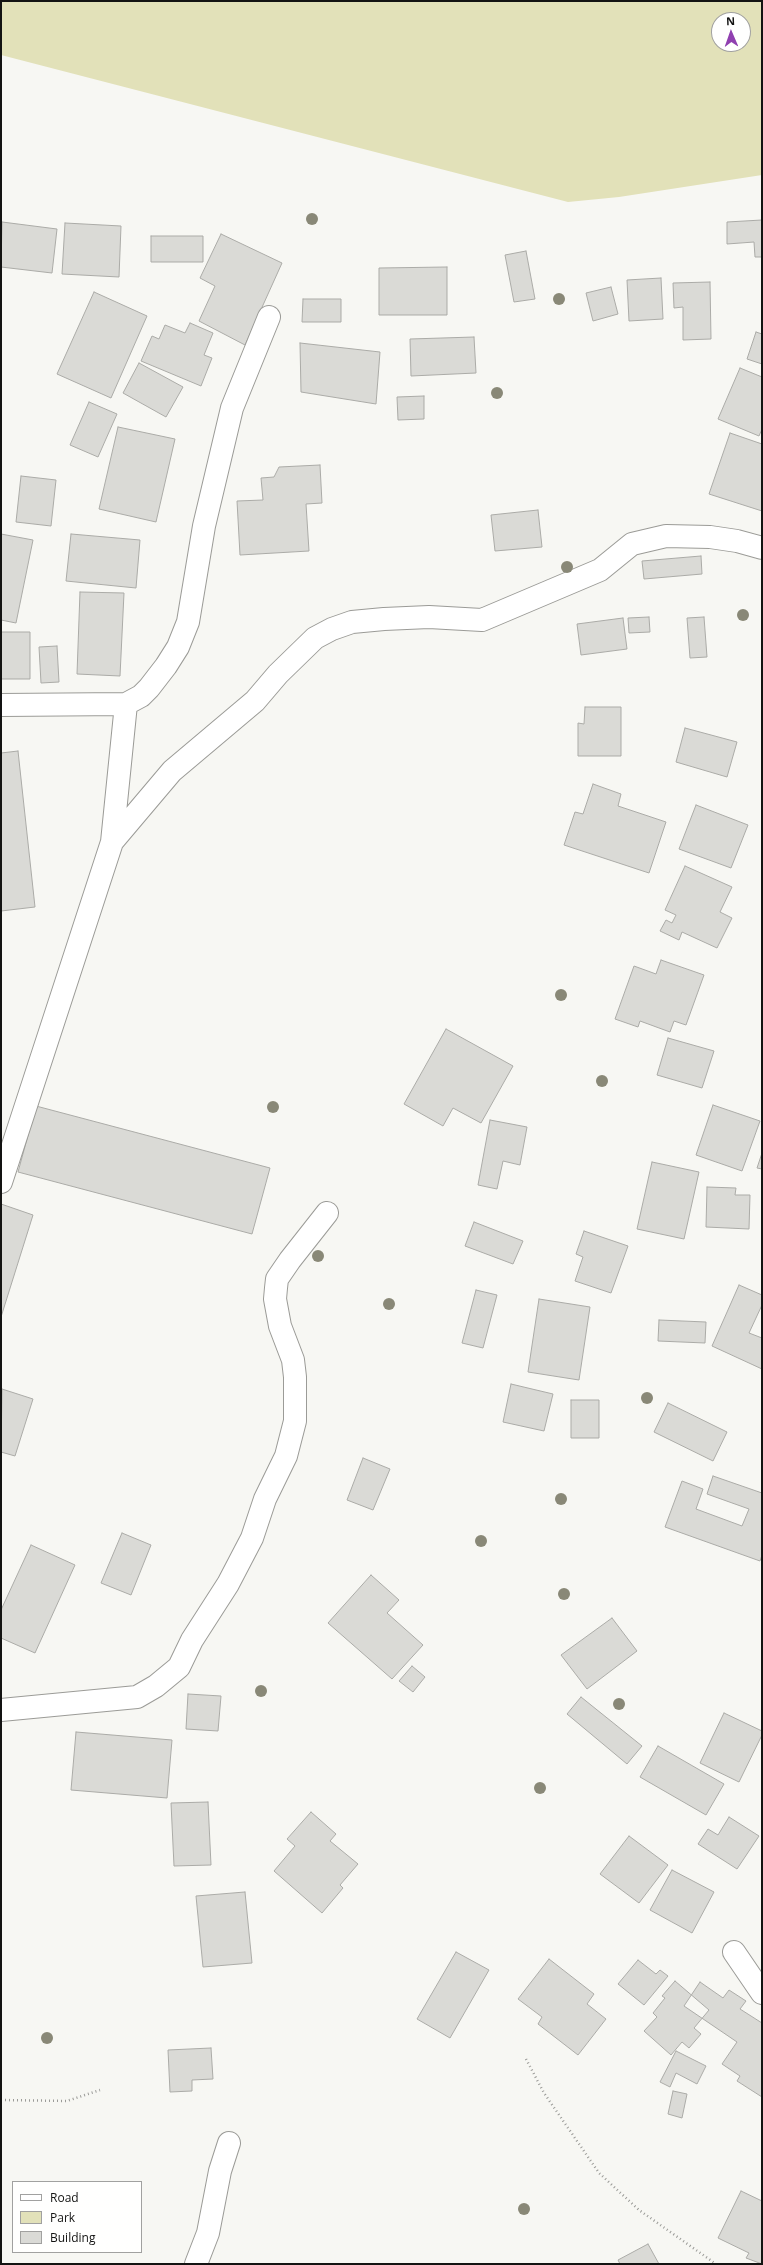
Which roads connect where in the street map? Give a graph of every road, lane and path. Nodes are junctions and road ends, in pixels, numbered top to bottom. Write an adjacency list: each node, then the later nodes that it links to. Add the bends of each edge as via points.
1 (269, 317): 3 (street, via 232,408 204,526 188,622 178,646 162,672 140,696)
2 (762, 548): 5 (street, via 710,537 666,536 632,544 600,570 482,620 429,617 384,619 352,622 332,629 316,638 278,674 255,701 172,771)
3 (126, 704): 4 (street); 5 (street)
4 (1, 705)
5 (112, 842): 6 (street)
6 (1, 1182)
7 (327, 1213): 8 (street, via 277,1279 275,1299 280,1326 293,1360 295,1377 295,1421 286,1456 265,1500 252,1538 179,1667 156,1686 137,1697)
8 (1, 1710)
9 (734, 1952): 10 (street)
10 (762, 1993)
11 (526, 2059): 16 (path, via 544,2093 600,2173 638,2210)
12 (100, 2090): 13 (path, via 67,2101)
13 (1, 2100)
14 (229, 2143): 15 (street, via 220,2171 208,2233)
15 (196, 2264)
16 (716, 2264)

